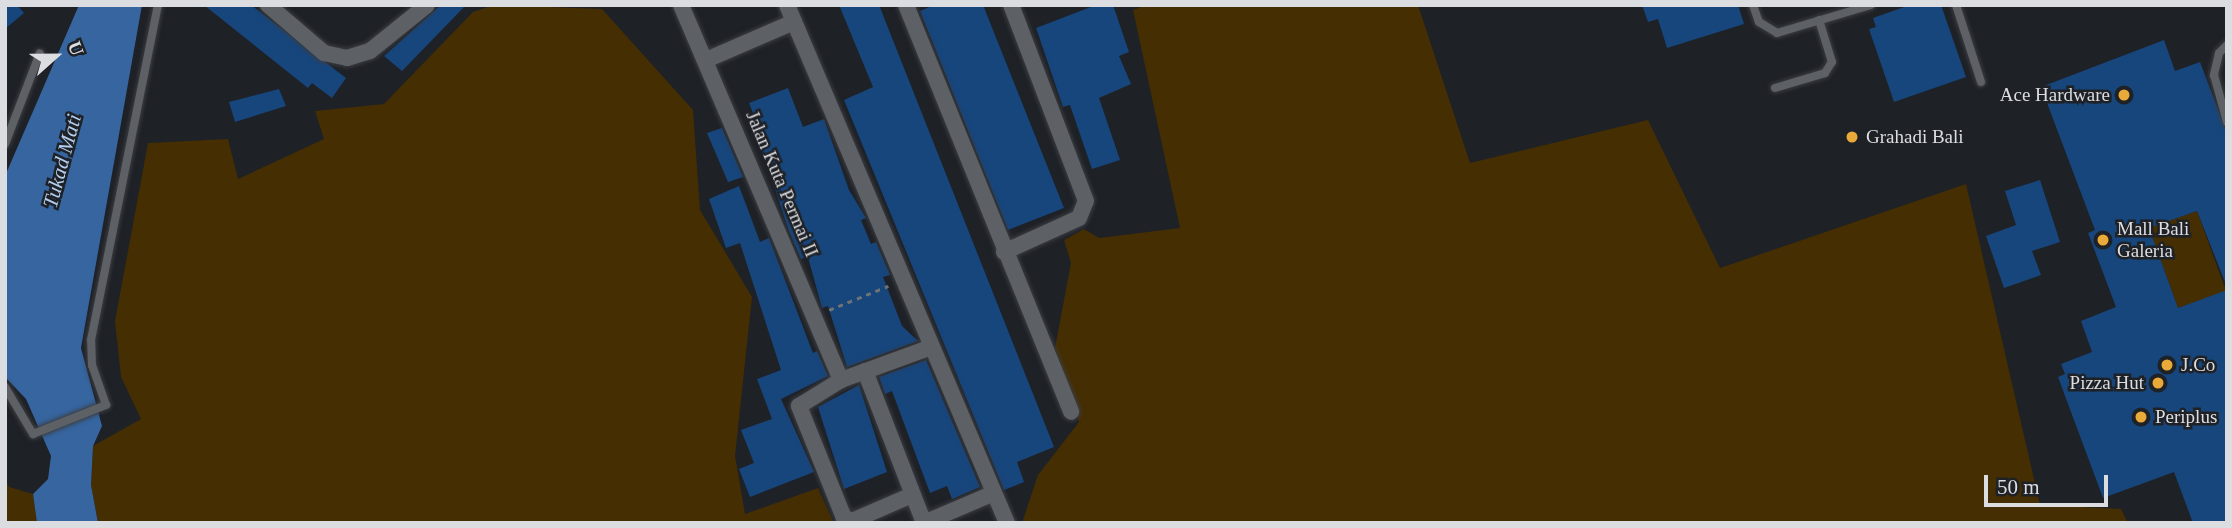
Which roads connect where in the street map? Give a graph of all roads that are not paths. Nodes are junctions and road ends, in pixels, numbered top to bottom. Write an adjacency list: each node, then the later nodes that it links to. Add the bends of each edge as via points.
1 (158, 5): 24 (lane, via 91,340 103,408 32,433 24,411)
2 (268, 5): 3 (street, via 324,52 347,58 370,51)
3 (427, 5)
4 (681, 5): 15 (street, Jalan Kuta Permai II)
5 (787, 5): 12 (street)
6 (906, 5): 20 (street)
7 (1011, 5): 20 (street, via 1086,201 1079,218)
8 (1753, 5): 11 (lane, via 1759,22 1777,33)
9 (1871, 5): 11 (lane)
10 (1956, 5): 16 (lane)
11 (1819, 20): 17 (lane, via 1832,62 1825,73)
12 (794, 22): 15 (street); 21 (street)
13 (2227, 45): 18 (lane, via 2219,52 2214,75)
14 (40, 53): 19 (lane)
15 (706, 60): 23 (street, Jalan Kuta Permai II)
16 (1981, 82)
17 (1775, 88)
18 (2227, 122)
19 (5, 144)
20 (1004, 252): 25 (street)
21 (931, 347): 22 (street); 26 (street)
22 (865, 371): 23 (street); 27 (street)
23 (841, 380): 27 (street, via 799,407 840,512 852,521)
24 (5, 387)
25 (1071, 412)
26 (994, 493): 28 (street); 29 (street)
27 (912, 495): 28 (street)
28 (924, 523)
29 (1007, 523)

